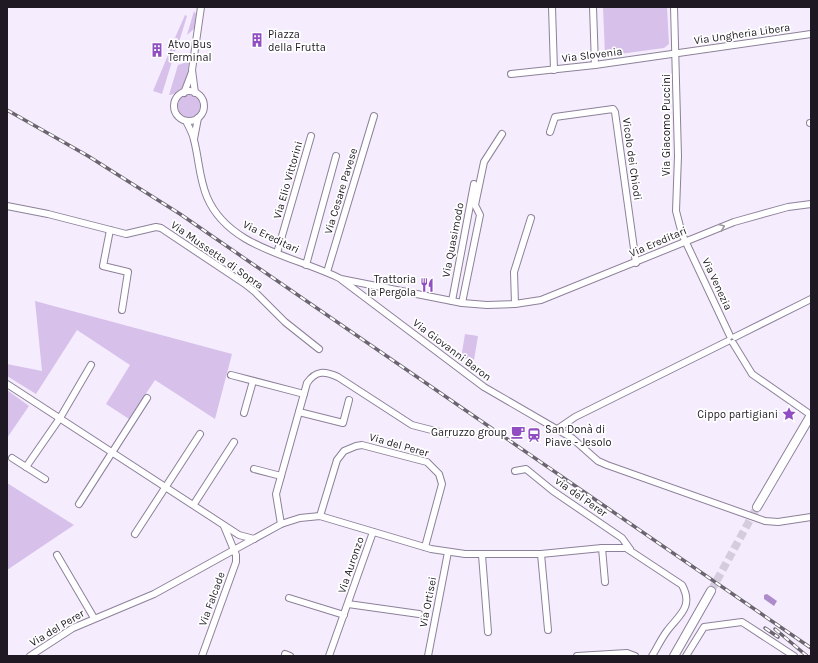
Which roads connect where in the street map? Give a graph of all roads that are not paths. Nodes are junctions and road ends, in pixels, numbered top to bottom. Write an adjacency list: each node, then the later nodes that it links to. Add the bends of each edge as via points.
1 (201, 7): 8 (street, Via Ereditari)
2 (552, 7): 9 (street)
3 (593, 7): 7 (street)
4 (674, 7): 6 (street, Via Giacomo Puccini)
5 (811, 34): 6 (street, Via Ungheria Libera)
6 (675, 54): 7 (street, Via Slovenia); 26 (street, Via Giacomo Puccini, via 678,156 676,207)
7 (595, 65): 9 (street, Via Slovenia)
8 (192, 70): 11 (street, Via Ereditari); 12 (street, Via Ereditari)
9 (554, 70): 10 (street, Via Slovenia)
10 (511, 74)
11 (184, 93): 12 (street); 15 (street, Via Ereditari, via 177,98 174,107 177,115)
12 (195, 93): 14 (street, Via Ereditari, via 201,98 203,105)
13 (374, 116): 30 (street, Via Cesare Pavese)
14 (198, 118): 15 (street); 19 (street, Via Ereditari)
15 (186, 121): 19 (street, Via Ereditari)
16 (550, 132): 28 (street, Vicolo dei Chiodi, via 555,117 613,109 615,112)
17 (502, 134): 34 (street, via 484,162 475,205 480,216)
18 (311, 136): 27 (street, Via Elio Vittorini)
19 (194, 140): 27 (street, Via Ereditari, via 202,183 216,214 233,230)
20 (336, 156): 29 (street, Via Ereditari)
21 (474, 184): 33 (street, Via Quasimodo)
22 (811, 204): 26 (street, Via Ereditari, one-way to 22, via 734,222 788,207)
23 (7, 206): 25 (street, Via Mussetta di Sopra)
24 (531, 218): 35 (street, via 514,272)
25 (110, 230): 36 (street, via 103,266 128,272); 38 (street, Via Mussetta di Sopra, via 126,234 161,228 245,284 285,322)
26 (686, 242): 28 (street, Via Ereditari); 37 (street, Via Venezia)
27 (276, 254): 29 (street, Via Ereditari)
28 (636, 263): 35 (street, Via Ereditari, via 549,298)
29 (306, 265): 30 (street, Via Ereditari)
30 (326, 272): 31 (street, Via Ereditari)
31 (341, 279): 33 (street, Via Ereditari); 50 (street, Via Giovanni Baron, via 484,387)
32 (811, 299): 37 (street)
33 (452, 301): 34 (street, Via Ereditari)
34 (462, 302): 35 (street, Via Ereditari, via 487,305)
35 (515, 304)
36 (122, 310)
37 (732, 339): 48 (street, Via Venezia, via 752,374); 50 (street, via 593,407)
38 (319, 349)
39 (91, 365): 49 (street)
40 (231, 375): 41 (street)
41 (253, 381): 43 (street); 47 (street)
42 (7, 384): 49 (street)
43 (304, 394): 46 (street, Via del Perer); 52 (street, Via del Perer, via 311,377 321,372 329,373 412,425)
44 (147, 398): 54 (street)
45 (349, 400): 46 (street, via 343,423)
46 (299, 412): 59 (street, Via del Perer)
47 (244, 413)
48 (811, 415): 64 (street)
49 (60, 418): 54 (street); 56 (street)
50 (556, 430): 66 (street, Via Giovanni Baron, via 572,438 607,466 765,521 778,522)
51 (200, 434): 61 (street)
52 (447, 434)
53 (234, 442): 63 (street)
54 (113, 452): 61 (street); 62 (street)
55 (12, 458): 56 (street)
56 (26, 467): 60 (street)
57 (254, 469): 59 (street)
58 (515, 471): 75 (street, via del Perer, via 526,469 553,491 622,538)
59 (281, 476): 68 (street, Via del Perer, via 276,494)
60 (45, 479)
61 (166, 486): 63 (street); 70 (street)
62 (79, 504)
63 (194, 504): 67 (street)
64 (757, 508)
65 (320, 516): 68 (street, Via del Perer, via 300,518); 69 (street, Via del Perer); 72 (street, Via del Perer, via 337,460 350,448 362,445 427,462 439,474 442,484)
66 (811, 517)
67 (224, 524): 71 (street, via 239,535); 74 (street, Via Falcade)
68 (281, 524): 71 (street, Via del Perer)
69 (373, 532): 72 (street, Via del Perer); 83 (street, Via Auronzo)
70 (135, 534)
71 (254, 539): 74 (street, Via del Perer)
72 (425, 547): 76 (street, Via del Perer)
73 (602, 548): 75 (street, Via del Perer, via 619,547); 78 (street, Via del Perer); 80 (street)
74 (233, 550): 86 (street, Via del Perer, via 154,594 127,607); 90 (street, Via Falcade, via 236,562)
75 (631, 551): 95 (street, Via del Perer, via 682,585 687,595 686,606 663,636)
76 (448, 552): 79 (street, Via del Perer); 92 (street, Via Ortisei)
77 (57, 554): 86 (street, Via del Perer)
78 (541, 554): 79 (street, Via del Perer); 87 (street)
79 (482, 555): 88 (street)
80 (605, 582)
81 (711, 591): 96 (street)
82 (289, 598): 85 (street)
83 (348, 604): 84 (street, Via Auronzo); 85 (street, Via Auronzo)
84 (419, 614)
85 (344, 615): 91 (street, Via Auronzo)
86 (94, 618): 89 (street, Via del Perer, via 73,628)
87 (548, 630)
88 (488, 632)
89 (30, 656)
90 (202, 656)
91 (329, 656)
92 (428, 656)
93 (577, 656): 94 (street, via 627,653)
94 (635, 656)
95 (652, 656)
96 (674, 656)
97 (686, 656): 98 (street, via 704,627 742,622)
98 (794, 656)

